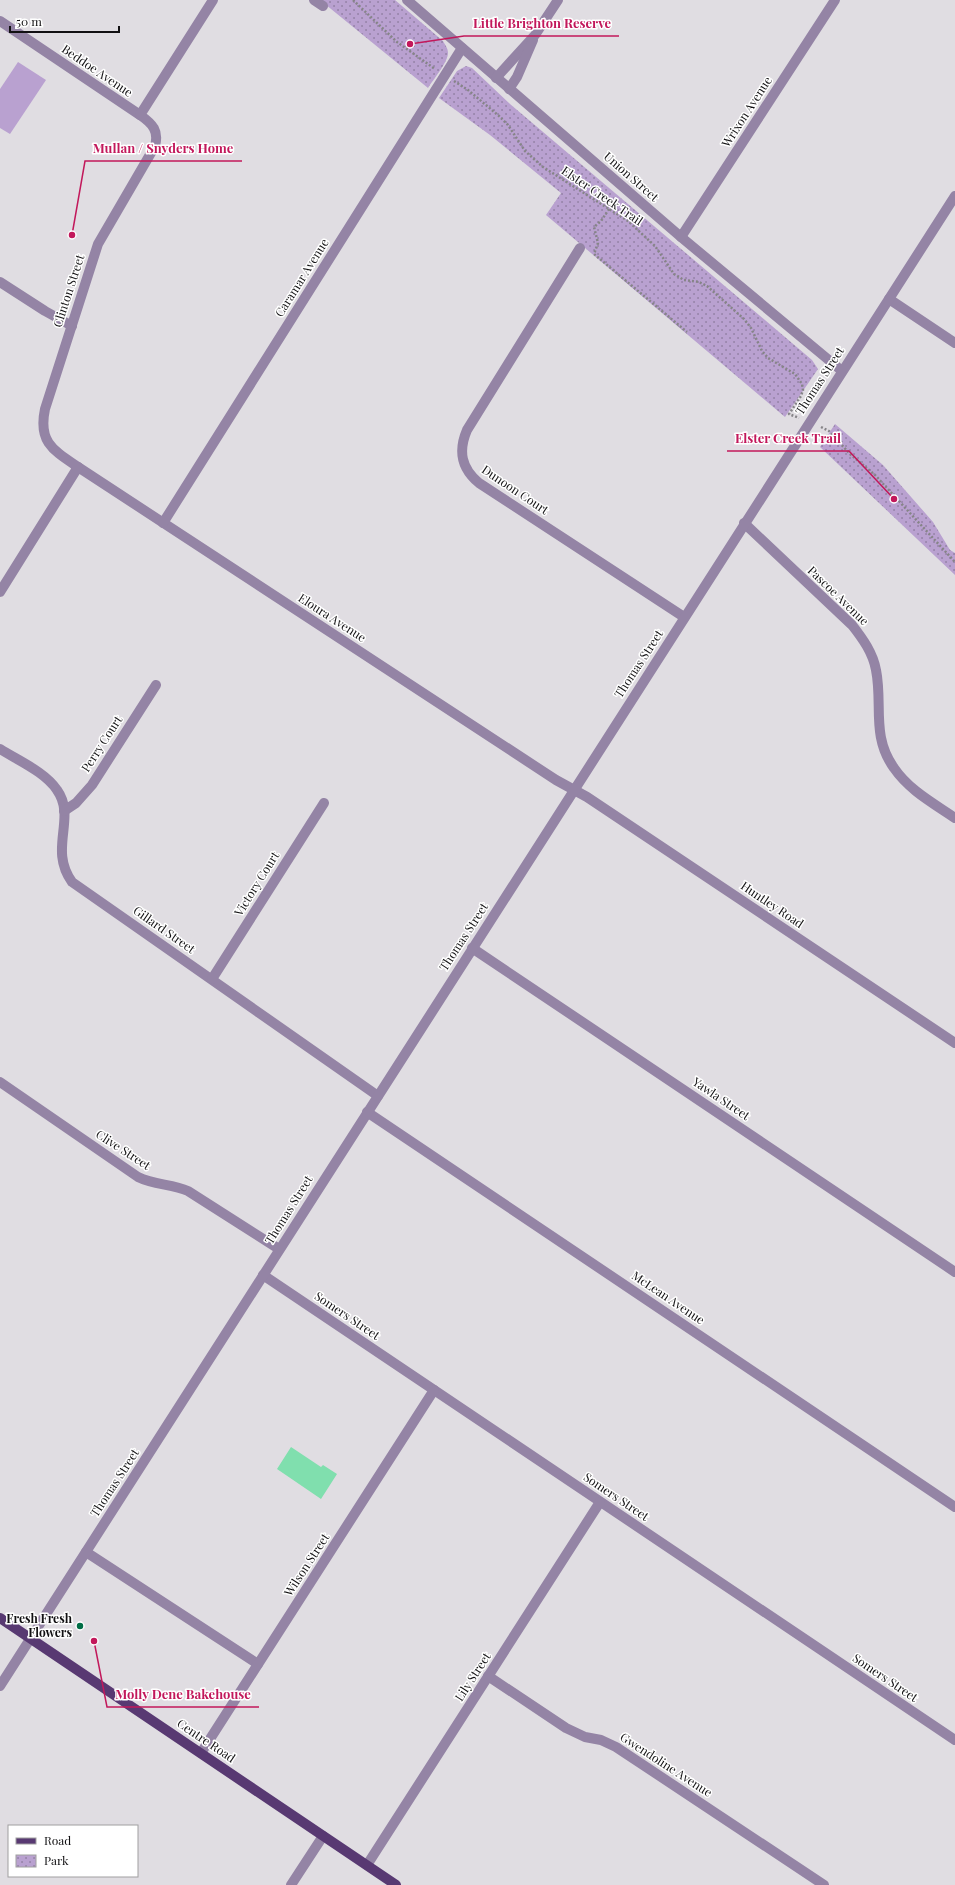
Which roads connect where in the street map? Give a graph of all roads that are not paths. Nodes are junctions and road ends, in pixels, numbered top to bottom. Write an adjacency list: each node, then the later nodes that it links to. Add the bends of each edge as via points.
1 (213, 0): 12 (street)
2 (314, 0): 6 (street)
3 (407, 0): 9 (street, Union Street)
4 (558, 0): 8 (street)
5 (835, 0): 14 (street, Wrixon Avenue)
6 (323, 6)
7 (0, 22): 12 (street, Beddoe Avenue)
8 (535, 35): 10 (street); 11 (street, via 517,77)
9 (462, 48): 10 (street, Union Street); 22 (street, Caramar Avenue)
10 (496, 78): 11 (street, Union Street)
11 (509, 89): 14 (street, Union Street)
12 (140, 115): 18 (street, Clinton Street, via 155,128 156,146 103,234)
13 (954, 200): 17 (street, Thomas Street)
14 (681, 237): 20 (street, Union Street)
15 (580, 248): 25 (street, Dunoon Court, via 467,430 463,440 462,456 468,472 479,483)
16 (0, 282): 18 (street)
17 (889, 299): 19 (street); 20 (street, Thomas Street)
18 (72, 326): 21 (street, Clinton Street, via 45,409 43,429 52,448)
19 (955, 343)
20 (842, 371): 23 (street, Thomas Street)
21 (78, 467): 22 (street, Eloura Avenue); 24 (street)
22 (163, 523): 28 (street, Eloura Avenue)
23 (744, 523): 25 (street, Thomas Street); 31 (street, Pascoe Avenue, via 862,638 876,670 879,729 887,756 894,768 914,789)
24 (0, 592)
25 (684, 617): 28 (street, Thomas Street)
26 (156, 685): 30 (street, Perry Court, via 92,784 76,803)
27 (0, 750): 30 (street, Gillard Street, via 51,783 63,801)
28 (574, 790): 32 (street, Thomas Street); 34 (street, Huntley Road)
29 (324, 803): 33 (street, Victory Court)
30 (64, 811): 33 (street, Gillard Street, via 61,850 66,874 72,882)
31 (955, 818)
32 (472, 948): 36 (street, Thomas Street); 39 (street, Yawla Street)
33 (212, 979): 36 (street, Gillard Street)
34 (955, 1043)
35 (0, 1082): 38 (street, Clive Street, via 138,1176 153,1183 188,1191)
36 (378, 1096): 37 (street, Thomas Street)
37 (367, 1112): 38 (street, Thomas Street); 43 (street, McLean Avenue)
38 (279, 1250): 40 (street, Thomas Street)
39 (955, 1272)
40 (263, 1275): 41 (street, Somers Street); 44 (street, Thomas Street)
41 (434, 1390): 42 (street, Somers Street); 47 (street, Wilson Street)
42 (600, 1502): 48 (street, Lily Street); 50 (street, Somers Street)
43 (955, 1507)
44 (86, 1552): 46 (street, Thomas Street); 47 (street)
45 (0, 1618): 46 (main road, Centre Road)
46 (30, 1639): 49 (street, Thomas Street); 51 (main road, Centre Road)
47 (258, 1664): 51 (street, Wilson Street)
48 (488, 1676): 53 (street, Lily Street); 56 (street, Gwendoline Avenue, via 566,1728 585,1738 601,1740 616,1747)
49 (0, 1686)
50 (955, 1740)
51 (201, 1753): 52 (main road, Centre Road)
52 (323, 1836): 53 (main road, Centre Road); 54 (street)
53 (366, 1865): 55 (main road, Centre Road)
54 (290, 1885)
55 (396, 1885)
56 (824, 1885)

